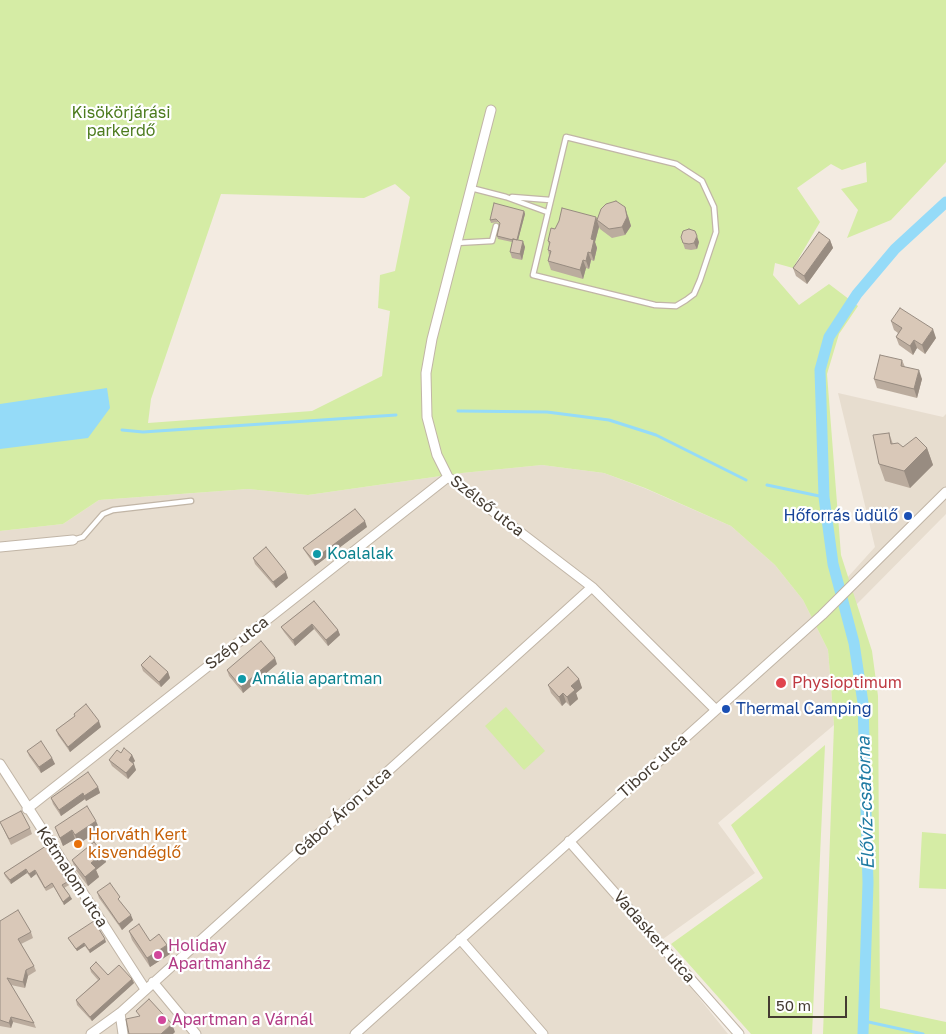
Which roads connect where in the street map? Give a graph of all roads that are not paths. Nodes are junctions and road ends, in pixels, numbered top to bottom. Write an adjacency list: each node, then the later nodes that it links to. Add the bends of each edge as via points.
1 (491, 110): 2 (street, Szélső utca)
2 (471, 188): 3 (lane); 7 (street, Szélső utca)
3 (506, 197): 4 (lane); 5 (lane)
4 (550, 200): 5 (lane); 5 (lane, via 566,137 659,158 695,174 709,193 716,232 694,294 676,306 654,306 533,276)
5 (547, 212)
6 (496, 226): 7 (lane, via 492,241)
7 (456, 244): 8 (street, Szélső utca, via 426,373 427,417 437,455)
8 (448, 477): 13 (street, Szélső utca); 16 (street, Szép utca)
9 (946, 492): 14 (street, Tiborc utca, via 829,608)
10 (191, 501): 11 (lane, via 113,510 103,514 83,537)
11 (72, 540): 12 (street)
12 (0, 546)
13 (592, 588): 14 (street, Szélső utca); 19 (street, Gábor Áron utca)
14 (716, 710): 17 (street, Tiborc utca)
15 (0, 764): 16 (street, Kétmalom utca)
16 (26, 809): 20 (street, Kétmalom utca)
17 (569, 841): 18 (street, Tiborc utca); 27 (street, Vadaskert utca)
18 (460, 939): 22 (street, Tiborc utca); 26 (street)
19 (153, 982): 20 (street, Gábor Áron utca); 25 (street)
20 (145, 989): 21 (street, Gábor Áron utca)
21 (120, 1013): 23 (street, Gábor Áron utca); 24 (street)
22 (358, 1033)
23 (91, 1034)
24 (123, 1034)
25 (196, 1034)
26 (543, 1034)
27 (738, 1034)

